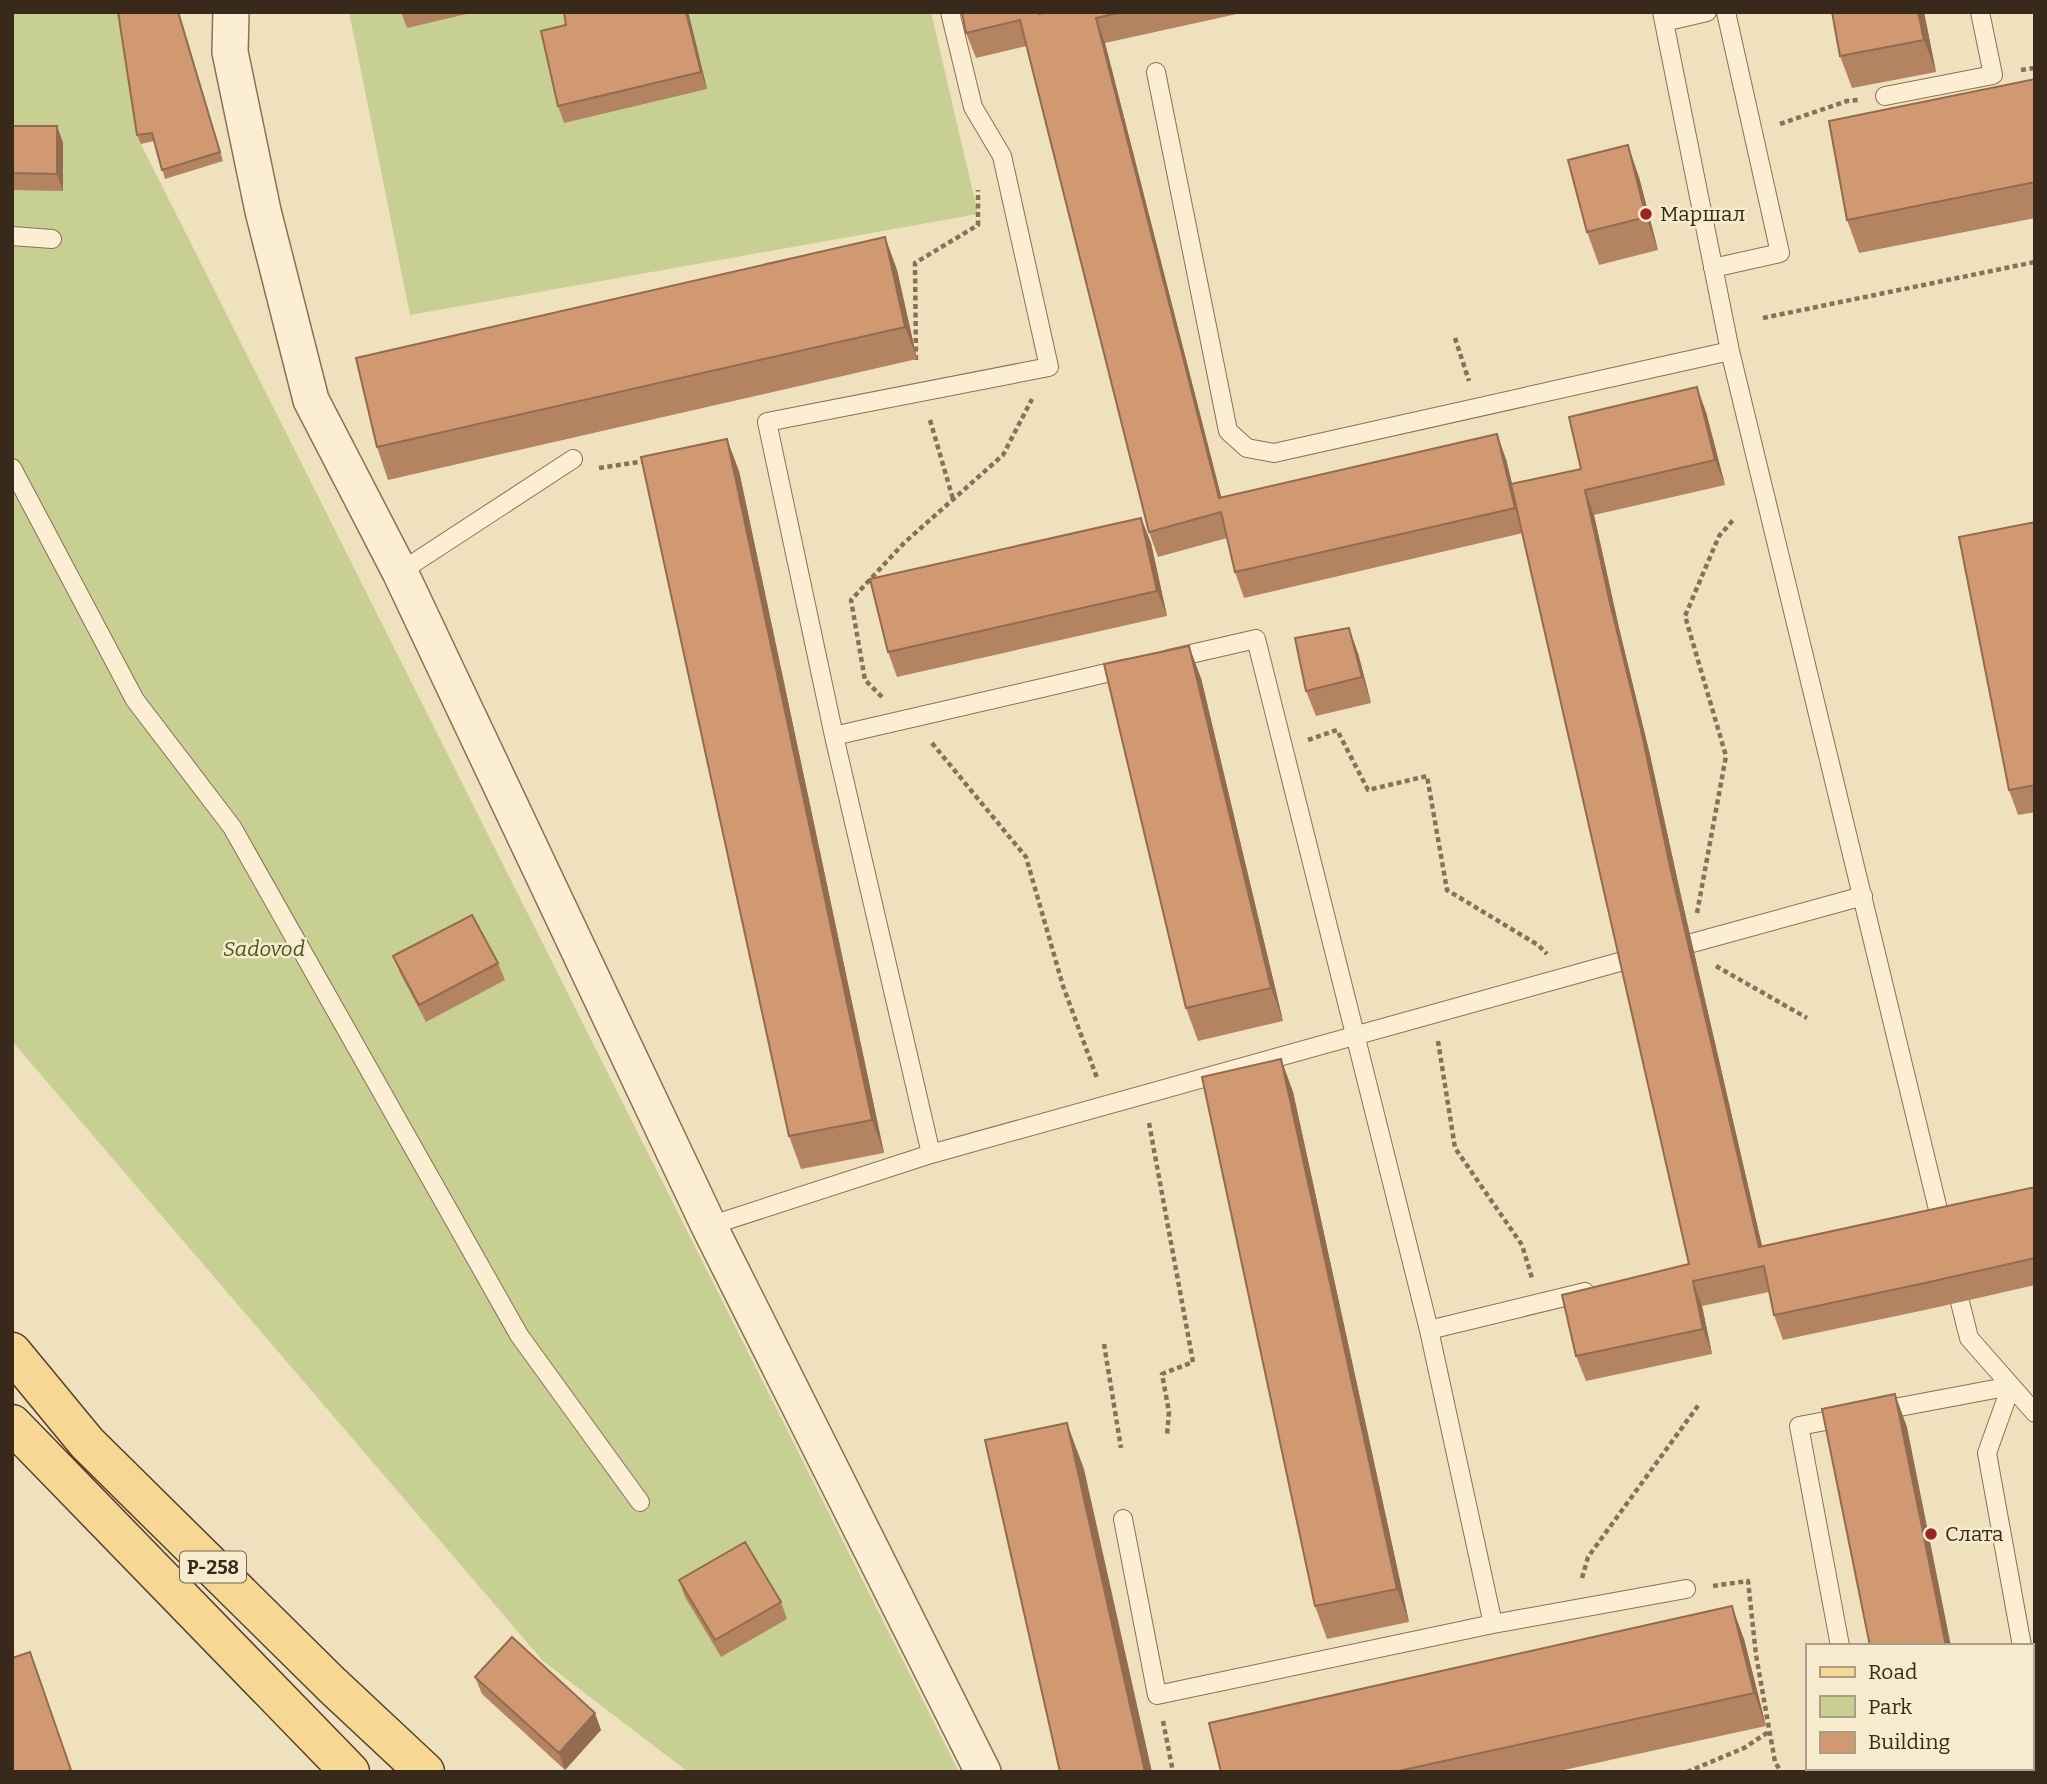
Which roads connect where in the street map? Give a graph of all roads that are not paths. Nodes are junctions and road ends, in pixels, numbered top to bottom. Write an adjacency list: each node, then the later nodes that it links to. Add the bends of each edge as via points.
1 (231, 12): 15 (street, via 230,52 263,211 311,400)
2 (950, 12): 16 (lane, via 973,107 1002,156 1048,367 767,422)
3 (1707, 12): 6 (lane)
4 (1726, 12): 11 (lane, via 1780,253)
5 (1980, 12): 8 (lane, via 1993,75)
6 (1663, 17): 11 (lane)
7 (1157, 72): 12 (lane, via 1228,431 1247,448 1274,453)
8 (1885, 96)
9 (12, 236): 10 (lane)
10 (52, 239)
11 (1713, 268): 12 (lane)
12 (1730, 351): 17 (lane)
13 (573, 459): 15 (lane)
14 (12, 468): 31 (lane, via 135,700 232,827 519,1335)
15 (400, 572): 22 (street)
16 (834, 736): 20 (lane, via 1256,639); 21 (lane)
17 (1863, 896): 18 (lane); 23 (lane)
18 (1692, 943)
19 (1623, 961): 20 (lane)
20 (1357, 1034): 21 (lane); 26 (lane)
21 (931, 1154): 22 (lane)
22 (709, 1226): 39 (street)
23 (1944, 1234)
24 (1607, 1287): 26 (lane)
25 (1960, 1302): 28 (lane, via 1969,1338)
26 (1429, 1330): 34 (lane)
27 (12, 1352): 38 (main road, Р-258, via 87,1443)
28 (2011, 1386): 29 (lane); 35 (lane, via 1799,1426); 36 (lane, via 1987,1453)
29 (2035, 1413)
30 (12, 1424): 37 (main road)
31 (640, 1502)
32 (1124, 1519): 34 (lane, via 1157,1695)
33 (1686, 1589): 34 (lane)
34 (1493, 1624)
35 (1840, 1644)
36 (2022, 1644)
37 (350, 1772)
38 (425, 1772)
39 (983, 1772)

